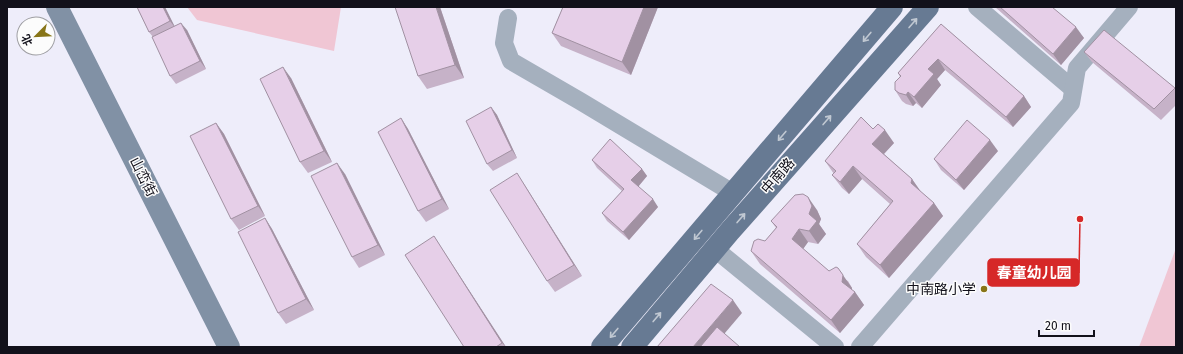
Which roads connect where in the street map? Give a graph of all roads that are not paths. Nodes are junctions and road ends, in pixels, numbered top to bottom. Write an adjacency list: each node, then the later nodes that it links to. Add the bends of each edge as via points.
1 (57, 7): 10 (main road, 山峦街)
2 (892, 7): 8 (main road, one-way to 8)
3 (928, 7): 9 (main road, 中南路, one-way to 3)
4 (976, 7): 7 (street)
5 (1129, 7): 7 (street, via 1077,68)
6 (508, 18): 8 (street, via 504,44 511,61)
7 (1073, 89): 14 (street, via 1071,103)
8 (734, 193): 11 (main road, one-way to 11)
9 (715, 249): 12 (main road, 中南路, one-way to 9); 13 (street)
10 (229, 347)
11 (602, 347)
12 (632, 347)
13 (835, 347)
14 (860, 347)

